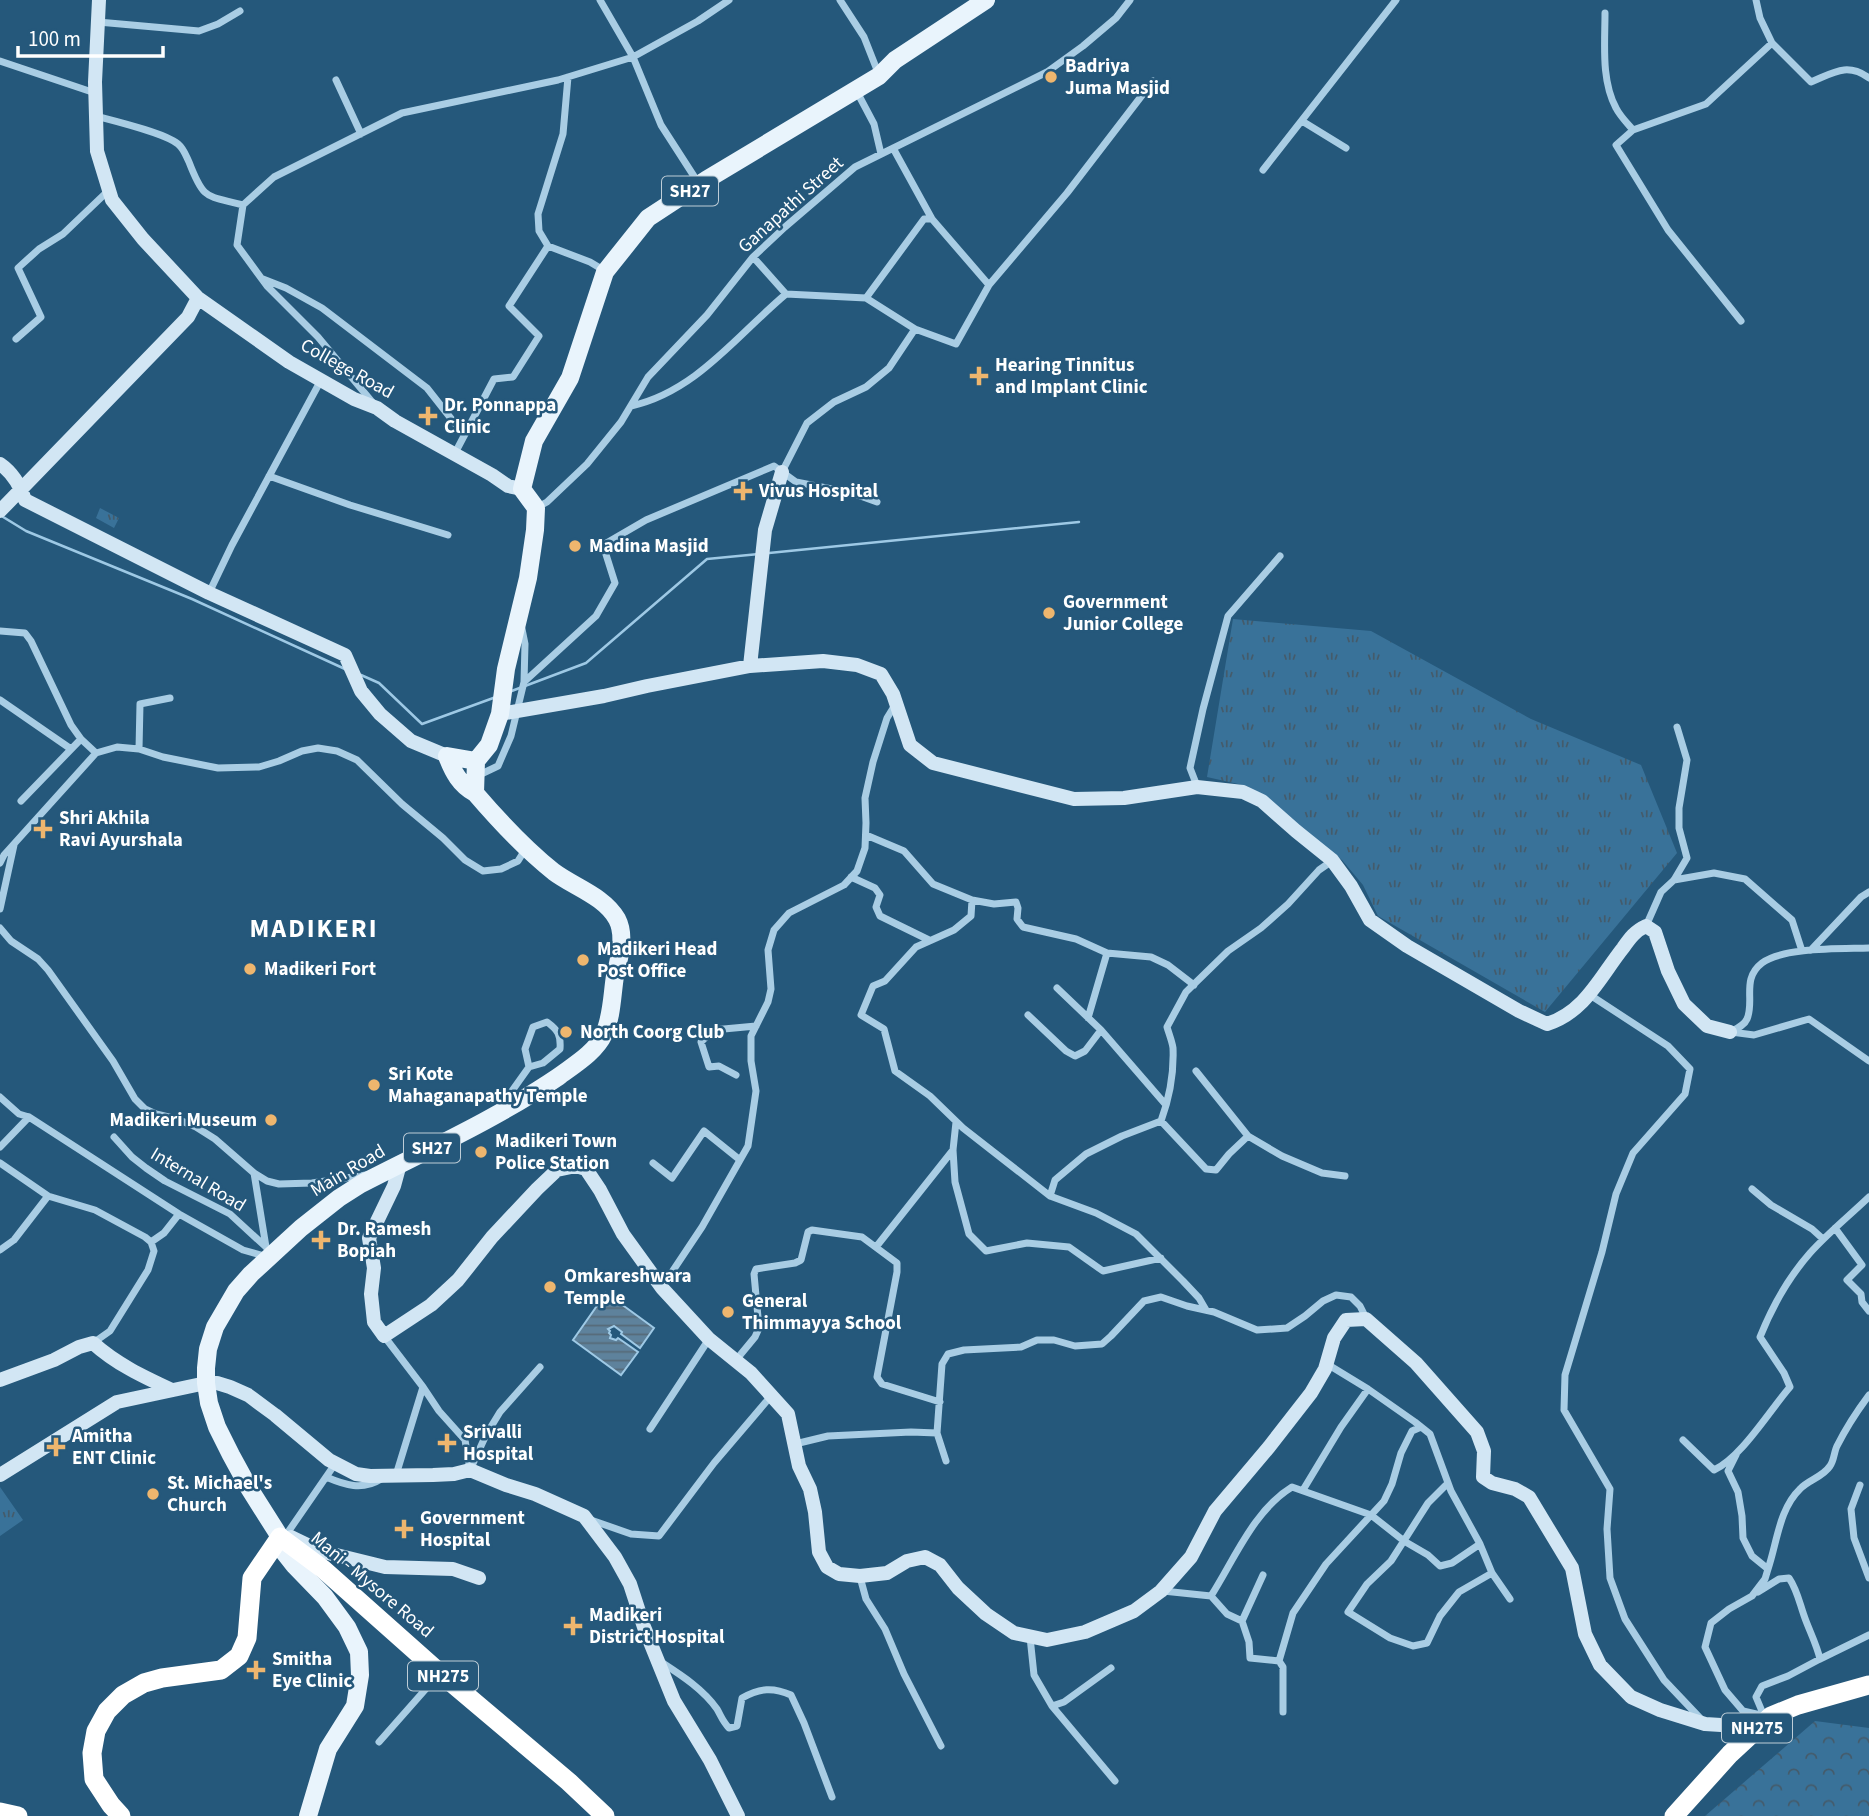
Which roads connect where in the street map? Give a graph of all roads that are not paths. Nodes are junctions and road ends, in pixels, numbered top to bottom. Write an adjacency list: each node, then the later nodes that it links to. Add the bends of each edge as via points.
1 (99, 0): 11 (street, College Road)
2 (600, 0): 13 (street)
3 (729, 0): 13 (street)
4 (841, 0): 15 (street, via 864,37)
5 (986, 0): 15 (main road, SH27, via 895,60)
6 (1130, 0): 26 (street, Ganapathi Street, via 1116,18 1047,72)
7 (1396, 0): 23 (street)
8 (1756, 0): 12 (street)
9 (240, 11): 11 (street, via 199,32)
10 (1605, 13): 24 (street, via 1609,92 1616,110)
11 (98, 22): 21 (street, College Road)
12 (1772, 43): 17 (street, via 1811,82 1852,69); 24 (street, via 1706,104)
13 (633, 57): 16 (street); 30 (street, via 661,125)
14 (0, 61): 21 (street)
15 (879, 76): 20 (main road, SH27)
16 (568, 77): 25 (street, via 402,113); 34 (street, via 563,134 538,214 539,231)
17 (1869, 78)
18 (336, 80): 25 (street)
19 (1153, 81): 38 (street, via 1067,194)
20 (856, 90): 28 (street, via 874,124); 30 (main road, SH27)
21 (95, 93): 22 (street, College Road)
22 (96, 115): 31 (street, College Road, via 97,151); 32 (street, via 175,141 202,190)
23 (1302, 121): 27 (street); 29 (street)
24 (1633, 130): 42 (street, via 1616,145 1668,230)
25 (361, 134): 32 (street, via 274,177)
26 (893, 148): 28 (street, Ganapathi Street); 33 (street)
27 (1346, 148)
28 (881, 154): 35 (street, Ganapathi Street, via 855,167)
29 (1263, 170)
30 (699, 185): 36 (main road, SH27, via 648,218)
31 (109, 190): 40 (street, College Road, via 143,239); 44 (street, via 18,268 41,317)
32 (243, 205): 37 (street, via 237,245)
33 (932, 219): 38 (street); 41 (street, via 924,219)
34 (548, 246): 36 (street); 48 (street, via 509,306 539,336 513,377 494,379)
35 (753, 257): 39 (street); 46 (street, Ganapathi Street, via 707,315 648,377)
36 (606, 272): 54 (main road, SH27, via 570,378 534,441)
37 (261, 278): 47 (street); 48 (street, via 349,327 427,388)
38 (989, 285): 43 (street, via 956,344)
39 (786, 293): 41 (street); 46 (street, via 710,364 651,402)
40 (198, 298): 45 (street, College Road); 53 (street, via 188,317)
41 (866, 298): 43 (street)
42 (1741, 321)
43 (915, 329): 51 (street, via 889,368 807,423)
44 (16, 339)
45 (321, 380): 47 (street, College Road); 52 (street)
46 (631, 406): 56 (street, Ganapathi Street, via 587,464)
47 (377, 408): 49 (street, College Road)
48 (464, 435): 49 (street)
49 (454, 455): 54 (street, College Road, via 508,486)
50 (0, 464): 53 (street)
51 (782, 472): 55 (street, via 796,482); 63 (street, via 765,530); 64 (street, via 774,466 646,520 603,545 615,583 603,605)
52 (269, 477): 58 (street); 60 (street)
53 (21, 488): 57 (street); 60 (street, via 25,500)
54 (522, 489): 56 (main road, College Road)
55 (877, 502)
56 (536, 508): 61 (main road)
57 (0, 511)
58 (448, 535)
59 (1280, 556): 76 (street, via 1228,616 1190,768)
60 (209, 593): 74 (street, via 345,655 361,691 380,714 411,741)
61 (519, 615): 64 (street, via 525,644); 68 (main road, via 506,669)
62 (0, 631): 70 (street, via 24,633 31,641)
63 (750, 666): 67 (street, via 823,661 857,665 881,674); 68 (street)
64 (524, 682): 68 (street)
65 (170, 698): 72 (street, via 140,704)
66 (0, 700): 71 (street)
67 (896, 704): 76 (street, via 910,745 933,763 960,771 1074,799 1124,798); 78 (street, via 873,762 865,798)
68 (509, 713): 75 (main road)
69 (1677, 727): 84 (street, via 1687,760 1679,808 1687,858)
70 (81, 738): 71 (street); 73 (street)
71 (71, 749): 77 (street)
72 (139, 749): 73 (street, via 117,747); 80 (street, via 218,768 259,766 318,748 337,751 358,760 465,860 483,871 518,861)
73 (96, 753): 79 (street)
74 (447, 756): 75 (main road); 75 (main road, SH27, via 467,789)
75 (475, 777): 80 (main road, Main Road / SH27)
76 (1197, 787): 81 (street, via 1243,792 1262,801)
77 (21, 801)
78 (866, 835): 83 (street, via 857,871); 86 (street, via 904,851 933,884)
79 (14, 844): 82 (street); 87 (street)
80 (526, 848): 108 (main road, Main Road / SH27, via 610,909 622,934 607,1022 598,1043 573,1066)
81 (1332, 860): 94 (street); 96 (street, via 1370,920 1519,1011 1547,1024)
82 (0, 863)
83 (851, 877): 90 (street, via 875,888 880,895 876,907 880,916); 99 (street, via 789,913 774,930 768,950 771,989)
84 (1674, 880): 88 (street, via 1661,892); 92 (street, via 1714,873 1745,879 1793,920)
85 (1869, 892): 92 (street)
86 (972, 900): 90 (street, via 971,916 954,930); 93 (street, via 1016,902 1017,919 1023,927 1076,939)
87 (0, 909)
88 (1646, 926): 96 (street, via 1637,930); 101 (street, via 1655,932 1684,1004 1707,1026)
89 (0, 928): 120 (street, via 48,970 140,1105 196,1127)
90 (929, 940): 111 (street, via 916,947 885,981 873,986 861,1016 884,1029 895,1071)
91 (1869, 948): 92 (street)
92 (1806, 951): 101 (street, via 1763,961 1751,977 1747,1020)
93 (1107, 953): 94 (street, via 1151,957); 98 (street)
94 (1194, 985): 107 (street, via 1167,1027 1173,1046)
95 (1057, 988): 98 (street)
96 (1590, 995): 194 (street, via 1668,1046 1690,1069 1685,1094 1633,1153 1616,1194 1565,1374 1564,1410 1610,1489 1610,1578 1625,1619 1664,1680)
97 (1027, 1015): 100 (street, via 1075,1056 1085,1051)
98 (1088, 1018): 100 (street)
99 (756, 1026): 105 (street, via 713,1030 701,1042 709,1066); 116 (street, via 751,1036 751,1061 757,1091 748,1146)
100 (1101, 1030): 107 (street)
101 (1730, 1032): 102 (street, via 1754,1035 1809,1019)
102 (1869, 1061)
103 (529, 1067): 103 (street, via 525,1049 533,1027 547,1022 557,1029 560,1049 543,1063); 108 (street)
104 (1196, 1071): 112 (street)
105 (736, 1075)
106 (0, 1097): 109 (street)
107 (1166, 1105): 110 (street)
108 (495, 1114): 119 (main road, Main Road / SH27)
109 (29, 1117): 114 (street); 126 (street)
110 (1161, 1121): 112 (street, via 1206,1169 1216,1170); 124 (street, via 1086,1154 1055,1180)
111 (956, 1122): 115 (street); 124 (street)
112 (1248, 1136): 121 (street, via 1322,1173)
113 (114, 1137): 132 (street, Internal Road, via 165,1181 230,1214)
114 (0, 1147)
115 (953, 1150): 130 (street); 133 (street, via 969,1234 986,1251 1027,1243 1069,1247 1103,1271)
116 (740, 1160): 118 (street, via 704,1131 672,1178); 134 (street)
117 (0, 1163): 123 (street)
118 (653, 1163)
119 (393, 1167): 120 (street, via 292,1184 267,1181); 132 (main road, Main Road / SH27, via 339,1198); 138 (street, via 394,1186 369,1238 374,1322)
120 (254, 1173): 132 (street)
121 (1345, 1176)
122 (1752, 1189): 128 (street)
123 (48, 1196): 129 (street, via 95,1210); 131 (street)
124 (1050, 1196): 133 (street, via 1136,1234)
125 (1869, 1197): 127 (street)
126 (179, 1214): 129 (street); 132 (street, via 243,1250)
127 (1835, 1228): 128 (street); 136 (street, via 1862,1265 1847,1280)
128 (1823, 1239): 157 (street, via 1783,1289 1760,1337 1790,1387)
129 (151, 1242): 140 (street, via 154,1251 148,1270 110,1331)
130 (876, 1247): 141 (street, via 862,1237 812,1230 801,1260 757,1269 759,1328); 151 (street, via 897,1263 877,1377 882,1384)
131 (1, 1250)
132 (268, 1253): 145 (main road, Main Road / SH27, via 215,1327)
133 (1161, 1258): 135 (street)
134 (662, 1287): 138 (street, via 623,1234 586,1169 576,1166 557,1170 458,1280); 139 (street)
135 (1206, 1310): 137 (street, via 1256,1330 1287,1328 1336,1295 1351,1297); 151 (street, via 1161,1297 1144,1301 1102,1343 1075,1346 1037,1340 1021,1347 948,1354 942,1364)
136 (1869, 1311)
137 (1366, 1319): 142 (street, via 1346,1320); 194 (street, via 1416,1363 1477,1432 1484,1451 1483,1477 1529,1497 1572,1567 1585,1634 1600,1665 1631,1697)
138 (384, 1336): 146 (street)
139 (709, 1339): 141 (street); 153 (street)
140 (93, 1343): 144 (street); 148 (street, via 125,1367)
141 (736, 1361): 150 (street)
142 (1326, 1364): 147 (street); 178 (street, via 1311,1393 1215,1511 1191,1557)
143 (540, 1367): 160 (street, via 500,1412)
144 (0, 1380)
145 (206, 1382): 148 (street); 159 (street, via 248,1395); 169 (main road, Main Road / SH27, via 217,1427 249,1488)
146 (423, 1387): 160 (street, via 465,1440); 162 (street)
147 (1368, 1389): 152 (street); 166 (street)
148 (173, 1390): 161 (street, via 117,1402)
149 (1869, 1395): 172 (street, via 1830,1466 1790,1499)
150 (771, 1396): 156 (street, via 788,1415); 168 (street, via 659,1536 631,1534)
151 (940, 1402): 154 (street)
152 (1421, 1427): 164 (street, via 1430,1434); 167 (street, via 1412,1431 1384,1501)
153 (650, 1429)
154 (937, 1433): 156 (street, via 828,1436); 158 (street)
155 (1683, 1440): 157 (street, via 1714,1470)
156 (795, 1444): 175 (street, via 810,1489 819,1552 827,1567 839,1574)
157 (1738, 1451): 172 (street, via 1728,1471 1738,1492 1743,1538 1752,1556)
158 (946, 1461)
159 (335, 1464): 162 (street, via 356,1474); 163 (street)
160 (470, 1470): 162 (street); 168 (street)
161 (0, 1475)
162 (391, 1475): 163 (street, via 354,1487)
163 (326, 1477): 169 (street)
164 (1448, 1483): 170 (street, via 1428,1503); 171 (street)
165 (1860, 1485): 177 (street, via 1852,1519)
166 (1303, 1490): 167 (street); 179 (street, via 1292,1487 1281,1494 1234,1554)
167 (1371, 1515): 170 (street); 187 (street, via 1307,1590 1293,1613)
168 (584, 1516): 185 (street, via 631,1584)
169 (283, 1536): 176 (street, via 320,1551 385,1567 453,1569); 189 (highway, Mani - Mysore Road / NH275); 201 (highway, Mani - Mysore Road, via 252,1578 247,1638 239,1656 221,1670 144,1683 107,1711 96,1731 94,1779); 202 (main road, SH27, via 283,1551 325,1597 359,1652 355,1706 328,1749)
170 (1404, 1541): 171 (street, via 1440,1566); 173 (street, via 1348,1612 1390,1638 1413,1646 1427,1643 1459,1592)
171 (1480, 1544): 173 (street)
172 (1768, 1569): 180 (street)
173 (1492, 1573): 181 (street)
174 (1263, 1575): 182 (street)
175 (860, 1576): 184 (street, via 887,1573 925,1557 940,1565 986,1615 1014,1633); 196 (street, via 866,1599)
176 (478, 1578)
177 (1869, 1578)
178 (1161, 1591): 179 (street); 184 (street, via 1134,1611 1085,1632 1047,1640)
179 (1211, 1596): 182 (street, via 1227,1614)
180 (1752, 1596): 186 (street, via 1788,1578); 193 (street, via 1711,1623 1705,1647 1725,1690 1743,1710)
181 (1510, 1599)
182 (1242, 1621): 187 (street, via 1250,1658)
183 (1869, 1635): 186 (street)
184 (1030, 1636): 191 (street, via 1034,1675)
185 (657, 1659): 198 (street, via 691,1683 729,1728 737,1727 742,1698 753,1692 777,1689 791,1695); 204 (street, via 674,1701)
186 (1820, 1660): 193 (street, via 1762,1686 1756,1697)
187 (1279, 1661): 192 (street, via 1283,1667)
188 (1111, 1668): 191 (street, via 1065,1702)
189 (440, 1673): 195 (street); 203 (highway, Mani - Mysore Road / NH275)
190 (1869, 1685): 193 (highway, NH275)
191 (1052, 1706): 197 (street)
192 (1283, 1712)
193 (1766, 1719): 194 (street, via 1737,1726); 205 (highway, NH275)
194 (1705, 1724)
195 (379, 1742)
196 (941, 1746)
197 (1115, 1781)
198 (832, 1797)
199 (0, 1812): 200 (highway)
200 (18, 1816)
201 (121, 1816)
202 (308, 1816)
203 (605, 1816)
204 (738, 1816)
205 (1674, 1816)

